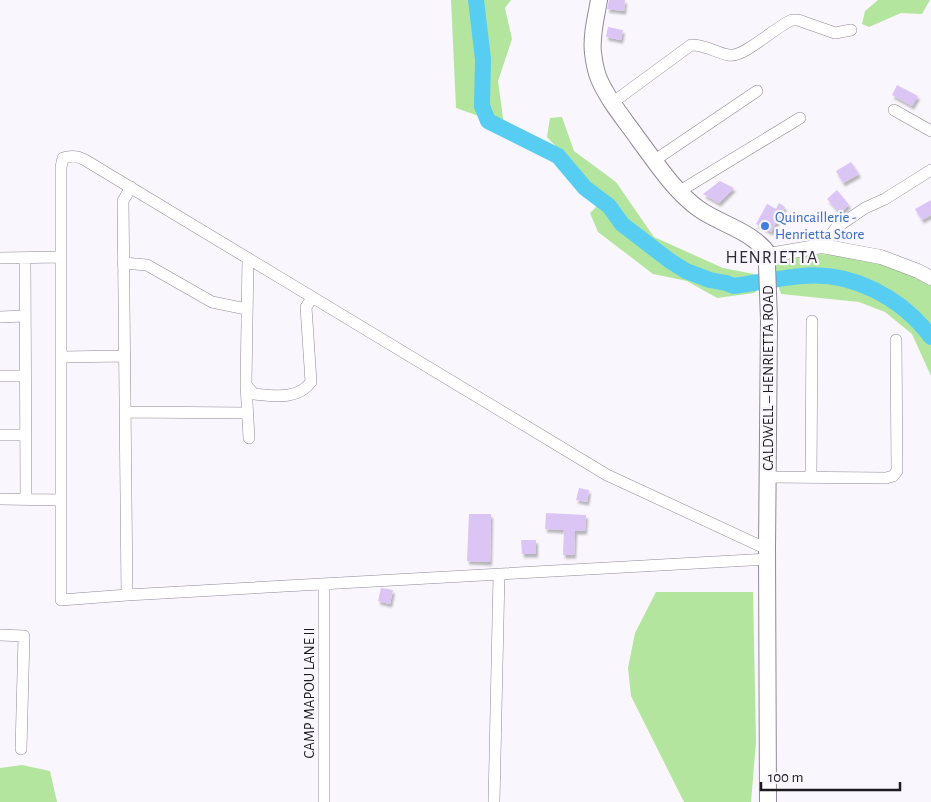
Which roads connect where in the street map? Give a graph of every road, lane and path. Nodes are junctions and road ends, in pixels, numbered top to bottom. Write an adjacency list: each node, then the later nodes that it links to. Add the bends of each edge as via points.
1 (599, 0): 4 (main road, via 593,52 598,77)
2 (851, 30): 4 (street, via 835,33 792,20 734,55 691,45)
3 (757, 91): 8 (street)
4 (612, 103): 8 (main road)
5 (894, 110): 7 (street)
6 (800, 118): 11 (street)
7 (931, 131)
8 (654, 160): 11 (main road)
9 (931, 170): 12 (street, via 837,227)
10 (131, 187): 13 (street, via 78,156 63,158); 16 (street); 18 (street, via 123,201)
11 (680, 191): 17 (main road, via 701,210 750,236 764,247)
12 (822, 246): 17 (street); 19 (street, via 881,257)
13 (61, 257): 15 (street); 27 (street)
14 (0, 258): 15 (street)
15 (25, 258): 22 (street)
16 (248, 258): 20 (street); 21 (street)
17 (768, 260): 36 (main road, CALDWELL – HENRIETTA ROAD)
18 (123, 263): 21 (street, via 147,265 212,302); 26 (street)
19 (931, 278)
20 (312, 298): 30 (street, via 306,307 311,382 294,394 272,396 254,394); 41 (street, via 607,475)
21 (246, 309): 30 (street)
22 (25, 316): 23 (street); 29 (street)
23 (0, 317)
24 (812, 320): 37 (street)
25 (896, 340): 37 (street, via 897,471 886,478)
26 (124, 356): 27 (street); 31 (street)
27 (62, 357): 40 (street)
28 (0, 376): 29 (street)
29 (25, 376): 33 (street)
30 (246, 385): 32 (street)
31 (125, 412): 32 (street); 44 (street)
32 (247, 413): 35 (street)
33 (26, 435): 34 (street); 39 (street)
34 (0, 436)
35 (249, 438)
36 (768, 477): 37 (street); 41 (main road, CALDWELL – HENRIETTA ROAD)
37 (811, 477)
38 (0, 499): 39 (street)
39 (26, 499): 40 (street)
40 (61, 500): 44 (street, via 61,600)
41 (767, 554): 42 (street); 49 (main road, CALDWELL – HENRIETTA ROAD)
42 (499, 575): 43 (street); 48 (street)
43 (324, 584): 44 (street); 47 (street, CAMP MAPOU LANE II)
44 (127, 595)
45 (0, 636): 46 (street, via 24,636)
46 (21, 749)
47 (324, 802)
48 (494, 802)
49 (768, 802)

